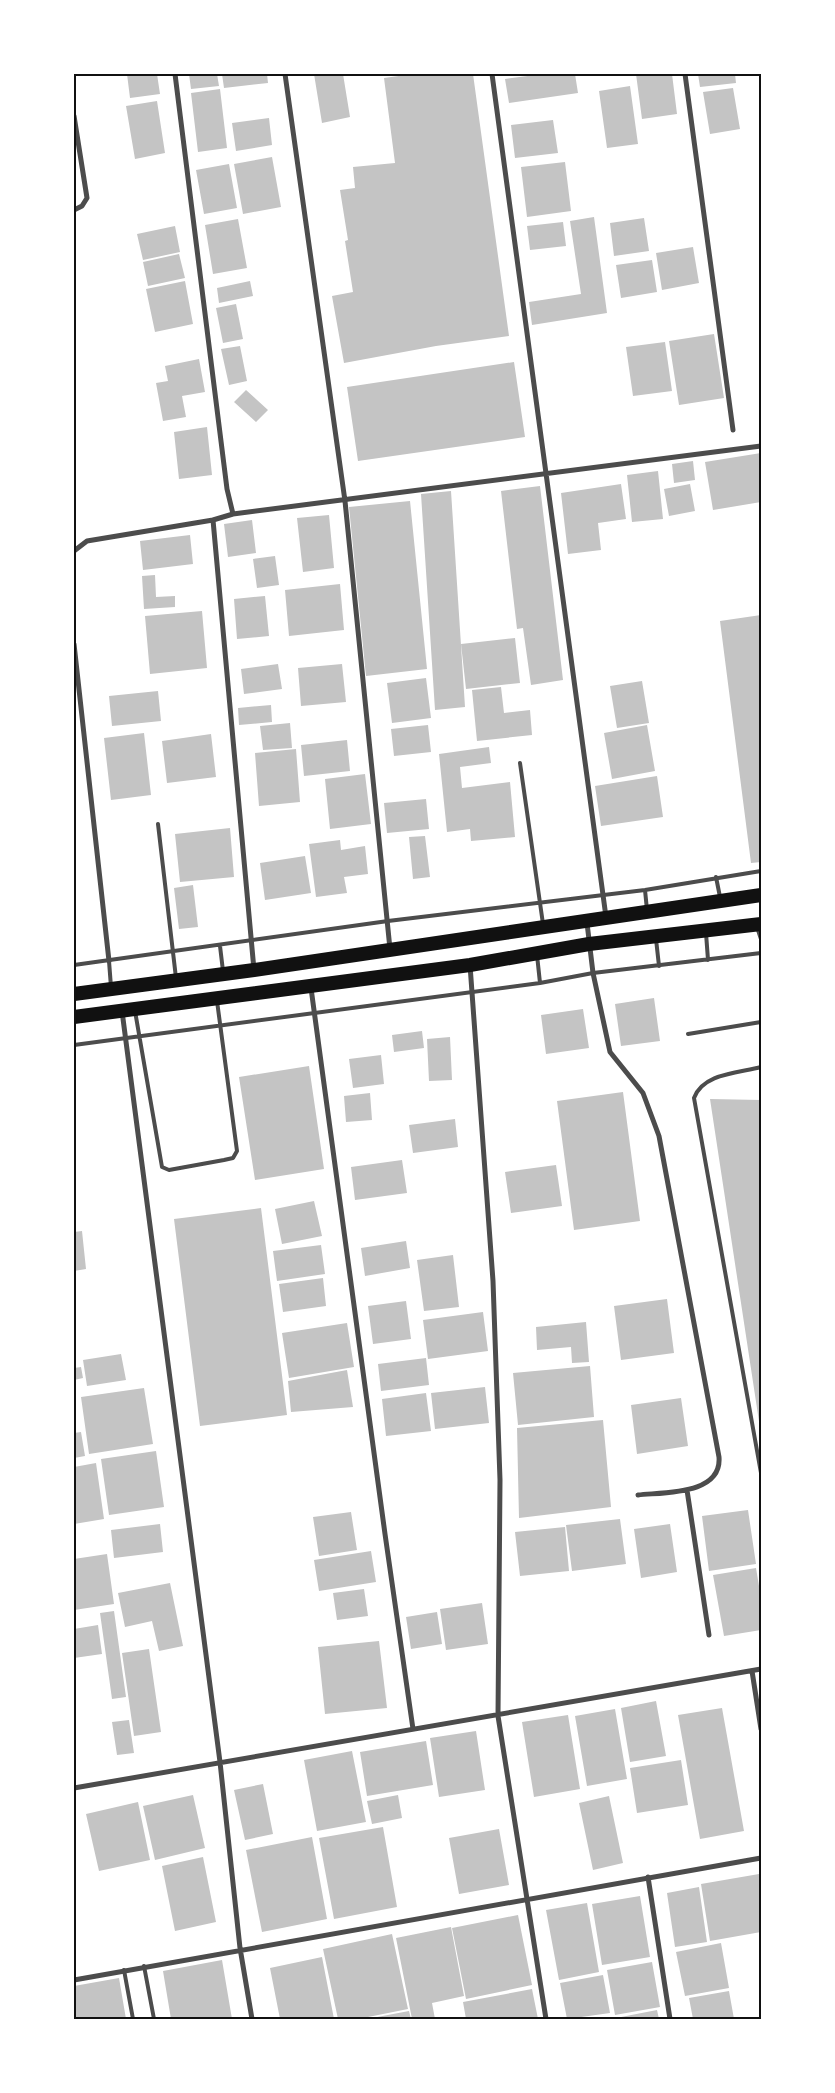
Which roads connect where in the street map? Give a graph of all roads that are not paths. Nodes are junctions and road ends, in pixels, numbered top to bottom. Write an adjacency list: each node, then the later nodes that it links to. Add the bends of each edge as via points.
1 (175, 74): 11 (street, via 227,489)
2 (285, 74): 10 (street)
3 (492, 74): 9 (street)
4 (685, 74): 7 (street)
5 (74, 116): 6 (street, via 87,198)
6 (74, 210)
7 (733, 430)
8 (761, 446): 9 (street)
9 (547, 473): 10 (street); 20 (street)
10 (345, 501): 11 (street); 27 (street)
11 (234, 514): 12 (street)
12 (213, 520): 13 (street, via 87,541); 33 (street)
13 (74, 551)
14 (74, 644): 41 (street)
15 (520, 763): 23 (lane)
16 (158, 824): 37 (lane)
17 (761, 871): 18 (lane)
18 (716, 877): 19 (lane); 22 (lane)
19 (646, 890): 20 (lane); 24 (lane)
20 (603, 895): 23 (lane); 25 (street)
21 (761, 895): 22 (highway)
22 (720, 900): 24 (highway)
23 (540, 902): 27 (lane); 29 (lane)
24 (648, 911): 25 (highway)
25 (606, 917): 26 (highway)
26 (586, 920): 29 (highway); 34 (street)
27 (388, 921): 33 (lane); 36 (street)
28 (759, 924): 30 (highway); 32 (lane)
29 (543, 926): 36 (highway)
30 (706, 931): 31 (highway); 40 (lane)
31 (656, 937): 34 (highway); 44 (lane)
32 (761, 939)
33 (252, 941): 35 (lane); 45 (street)
34 (589, 944): 39 (highway); 46 (street)
35 (220, 946): 37 (lane); 47 (lane)
36 (390, 950): 45 (highway)
37 (172, 952): 41 (lane); 48 (lane)
38 (761, 953): 40 (lane)
39 (537, 954): 43 (highway); 49 (lane)
40 (708, 960): 44 (lane)
41 (109, 961): 42 (lane); 51 (lane)
42 (74, 965)
43 (470, 965): 50 (highway); 52 (street)
44 (659, 966): 46 (lane)
45 (254, 970): 47 (highway)
46 (593, 973): 49 (lane); 66 (street, via 610,1052 643,1093 659,1136 719,1457 713,1478)
47 (223, 974): 48 (highway)
48 (176, 979): 51 (highway)
49 (540, 983): 52 (lane)
50 (310, 985): 54 (highway); 56 (street)
51 (112, 989): 53 (highway)
52 (472, 992): 56 (lane); 71 (street, via 493,1281 500,1480)
53 (74, 994)
54 (216, 999): 55 (highway); 59 (lane)
55 (128, 1010): 57 (highway); 61 (lane); 62 (street)
56 (314, 1011): 59 (lane); 72 (street)
57 (74, 1017)
58 (761, 1022): 60 (lane)
59 (220, 1024): 61 (lane); 61 (lane, via 237,1151 233,1158 169,1170 162,1167)
60 (688, 1034)
61 (139, 1036): 62 (lane)
62 (125, 1038): 63 (lane); 74 (street)
63 (74, 1045)
64 (761, 1067): 65 (lane, via 709,1081 701,1085 694,1098)
65 (761, 1473)
66 (687, 1490): 67 (street); 68 (street)
67 (638, 1495)
68 (709, 1635)
69 (761, 1669): 70 (street)
70 (752, 1671): 71 (street); 73 (street)
71 (498, 1716): 72 (street); 78 (street)
72 (413, 1729): 74 (street)
73 (761, 1729)
74 (220, 1762): 75 (street); 79 (street)
75 (74, 1788)
76 (761, 1858): 77 (street)
77 (648, 1877): 78 (street); 87 (street)
78 (527, 1899): 79 (street); 86 (street)
79 (240, 1948): 80 (street); 85 (street)
80 (144, 1966): 81 (street); 84 (lane)
81 (124, 1970): 82 (street); 83 (lane)
82 (74, 1980)
83 (133, 2019)
84 (154, 2019)
85 (252, 2019)
86 (546, 2019)
87 (670, 2019)

